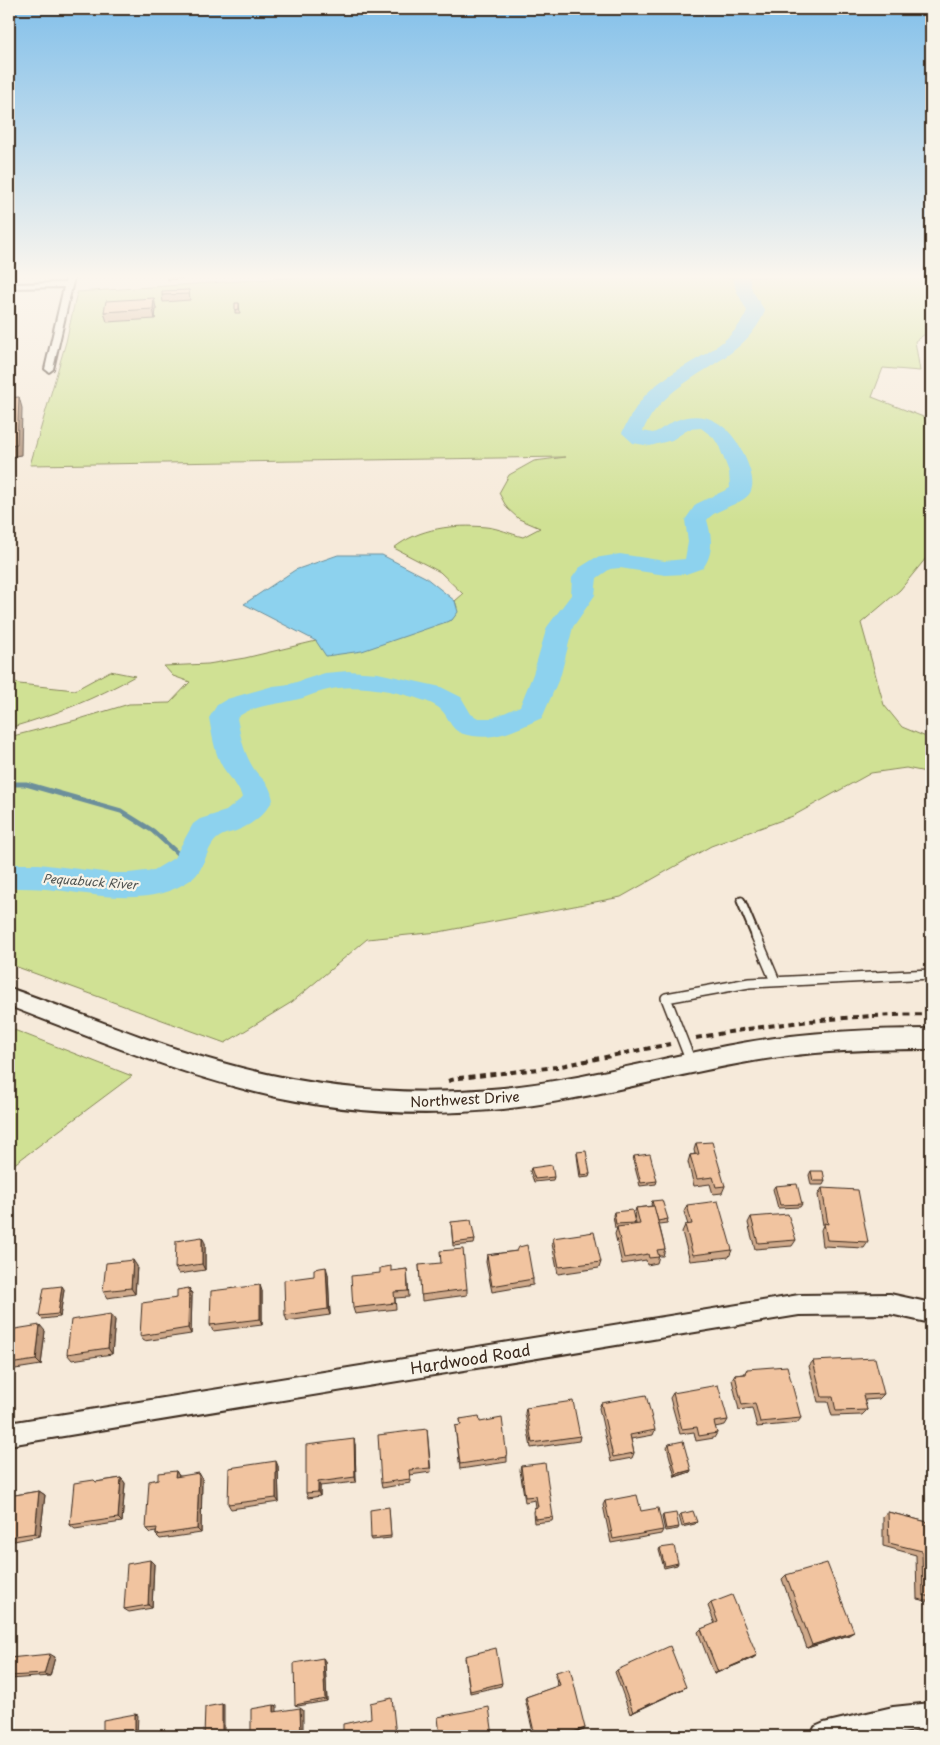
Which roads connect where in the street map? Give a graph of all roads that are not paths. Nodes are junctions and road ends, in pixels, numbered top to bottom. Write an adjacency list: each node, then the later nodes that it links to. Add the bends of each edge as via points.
1 (51, 358): 2 (street)
2 (49, 368)
3 (741, 901): 5 (lane)
4 (931, 974): 5 (lane)
5 (775, 981): 8 (lane, via 749,982 666,998)
6 (9, 996): 8 (main road, Northwest Drive, via 219,1073 320,1095 370,1100 423,1103 530,1096)
7 (931, 1039): 8 (main road, Northwest Drive, via 832,1042 744,1052)
8 (692, 1064)
9 (931, 1313): 10 (street, Hardwood Road, via 890,1304 800,1305)
10 (9, 1434)
11 (931, 1716): 12 (street, via 894,1720)
12 (824, 1736)

